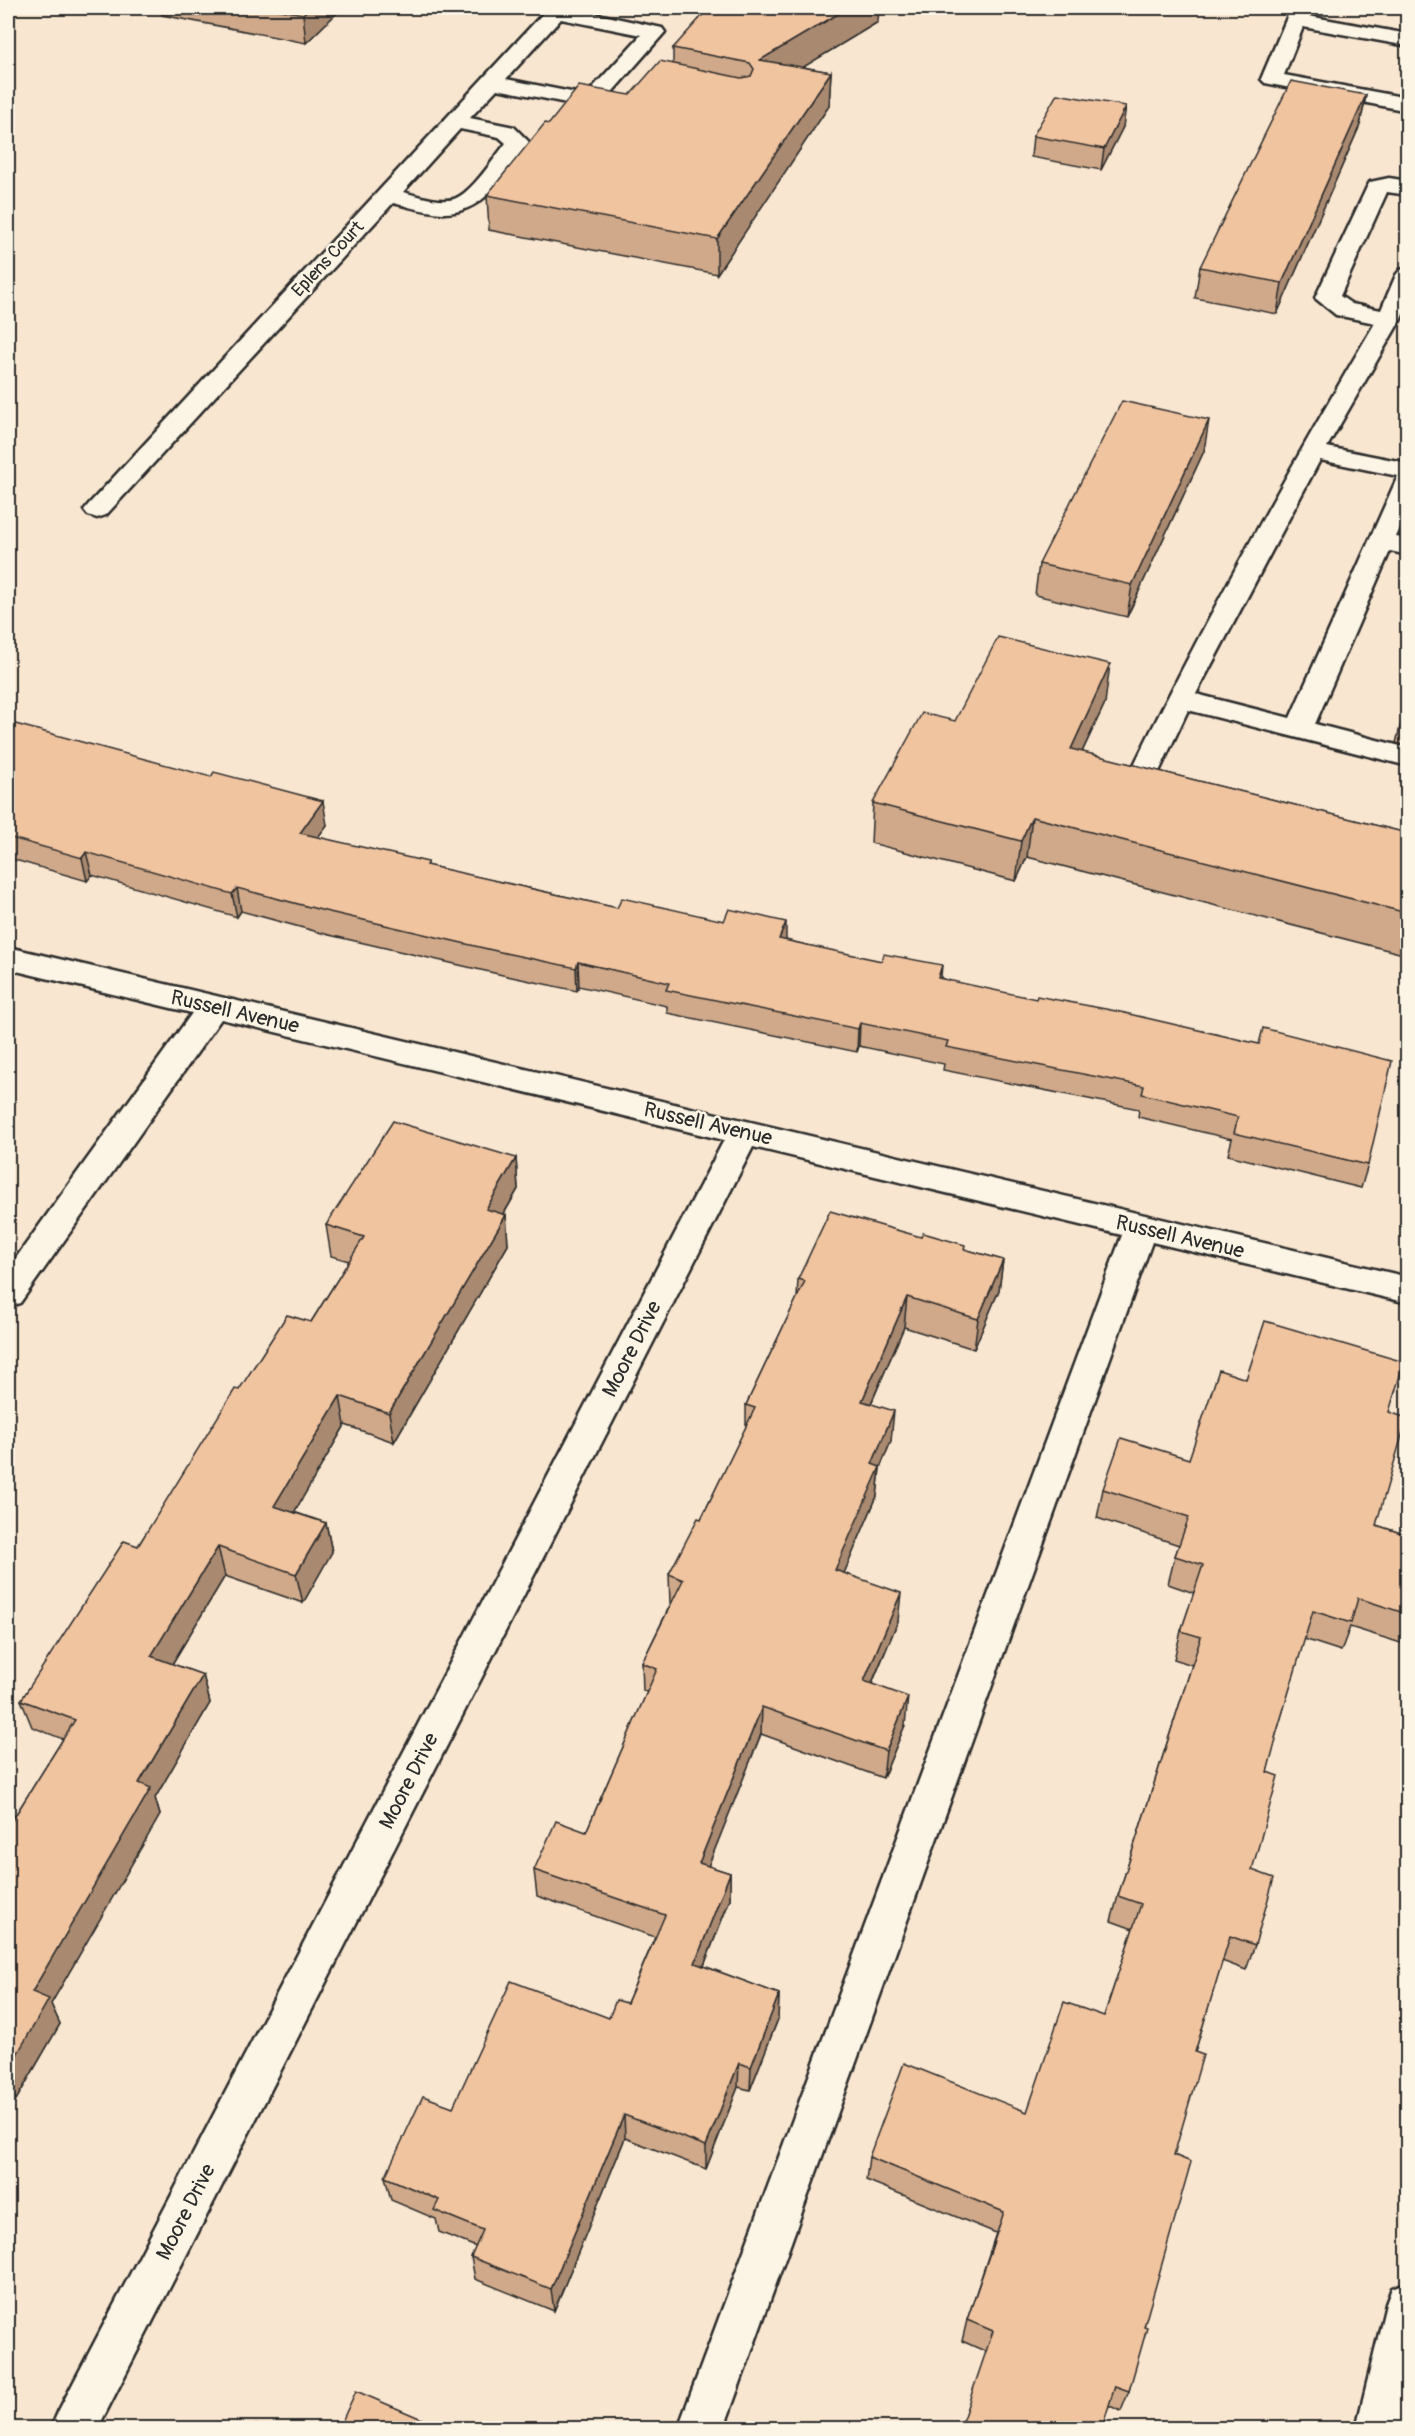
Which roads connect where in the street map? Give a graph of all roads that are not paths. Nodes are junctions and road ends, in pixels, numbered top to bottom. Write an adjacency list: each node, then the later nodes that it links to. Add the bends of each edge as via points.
1 (558, 10): 4 (street, via 656,32); 5 (street, Eplens Court)
2 (1298, 14): 3 (street); 7 (street, via 1272,79)
3 (1407, 40)
4 (614, 77): 5 (street, via 591,102); 6 (street)
5 (491, 82): 8 (street, Eplens Court)
6 (637, 82)
7 (1407, 105)
8 (455, 122): 10 (street, Eplens Court); 10 (street, via 506,132 518,142 472,198 462,204 443,206)
9 (1407, 188): 12 (street, via 1378,187 1327,298 1344,310)
10 (387, 195): 16 (street, Eplens Court)
11 (1407, 275): 12 (street)
12 (1389, 319): 13 (street)
13 (1312, 451): 14 (street); 19 (street)
14 (1407, 471)
15 (1407, 480): 17 (street)
16 (97, 510)
17 (1380, 541): 18 (street); 20 (street)
18 (1407, 547)
19 (1180, 699): 20 (street); 22 (street, via 1142,777 1152,790)
20 (1299, 729): 21 (street)
21 (1407, 757)
22 (1196, 802)
23 (8, 958): 24 (street, Russell Avenue)
24 (213, 1007): 25 (street, Russell Avenue); 28 (street)
25 (744, 1133): 26 (street, Russell Avenue); 30 (street, Moore Drive)
26 (1141, 1227): 27 (street, Russell Avenue); 31 (street)
27 (1407, 1290)
28 (8, 1294)
29 (1407, 2304): 32 (street)
30 (74, 2428)
31 (701, 2428)
32 (1379, 2428)

